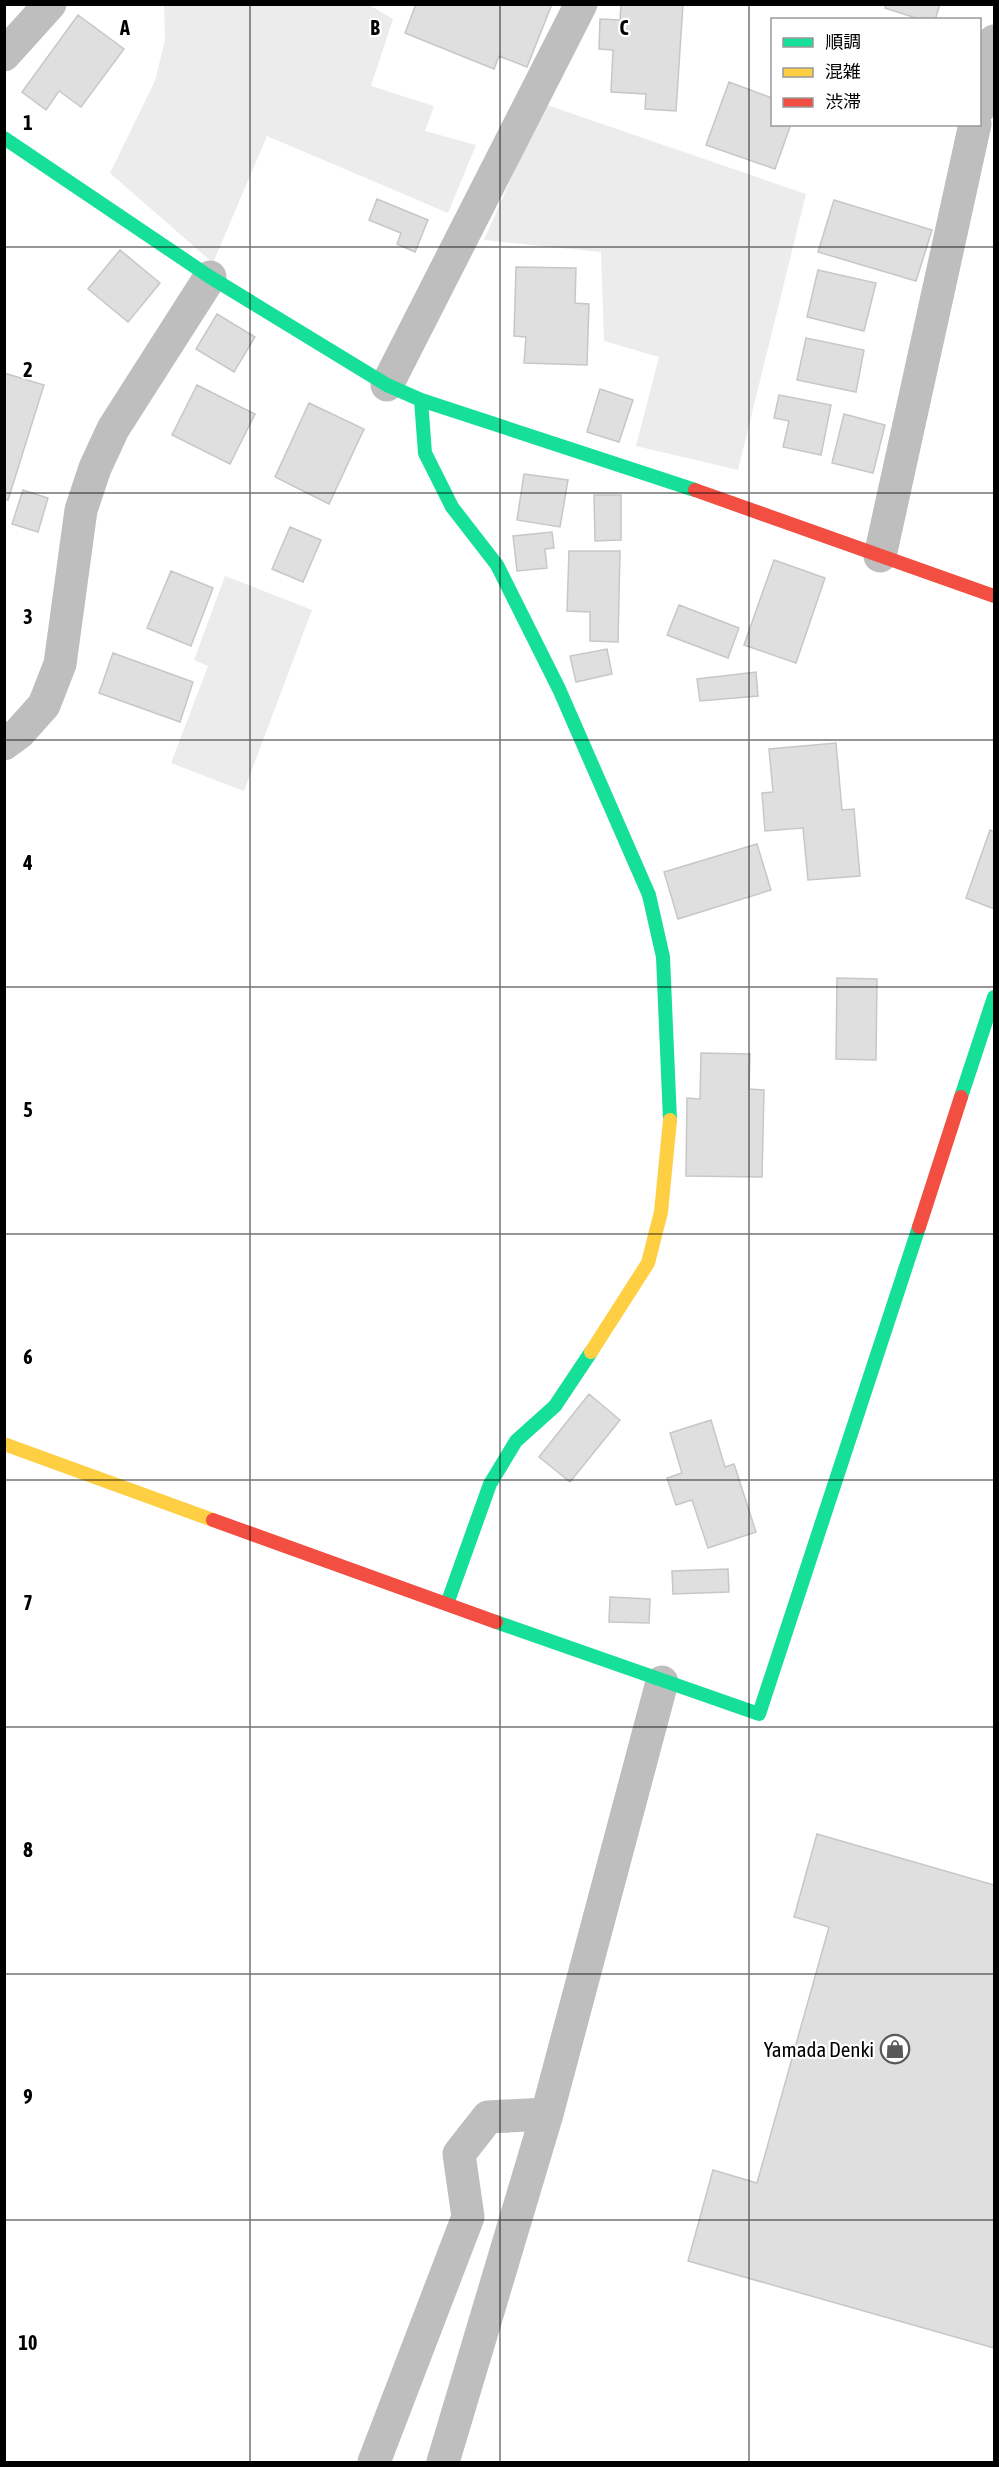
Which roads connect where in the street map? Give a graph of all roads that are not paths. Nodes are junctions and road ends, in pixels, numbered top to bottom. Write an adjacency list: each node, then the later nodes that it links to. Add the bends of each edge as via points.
1 (50, 4): 4 (street)
2 (581, 4): 9 (street)
3 (994, 41): 5 (street)
4 (4, 55)
5 (981, 102)
6 (975, 126): 11 (street)
7 (4, 138): 8 (street)
8 (210, 277): 9 (street); 13 (street, via 113,429 95,468 81,510 60,664 44,705)
9 (387, 385): 10 (street)
10 (421, 400): 11 (street, via 669,481); 16 (street, via 425,453 452,507 497,565 559,689 649,895 663,957 670,1128 661,1212 648,1263 555,1406 516,1441 489,1484)
11 (880, 556): 12 (street)
12 (994, 596)
13 (4, 744)
14 (994, 997): 17 (street, via 759,1714)
15 (4, 1444): 16 (street)
16 (447, 1604): 17 (street)
17 (663, 1682): 18 (street)
18 (547, 2114): 19 (street, via 488,2117 459,2154 468,2217); 20 (street)
19 (374, 2463)
20 (443, 2463)

